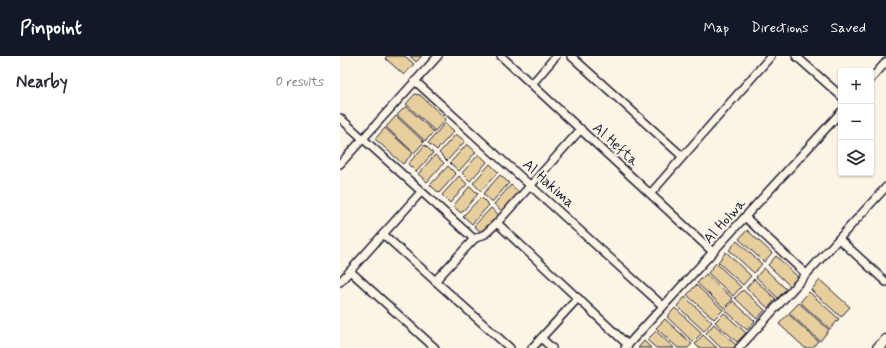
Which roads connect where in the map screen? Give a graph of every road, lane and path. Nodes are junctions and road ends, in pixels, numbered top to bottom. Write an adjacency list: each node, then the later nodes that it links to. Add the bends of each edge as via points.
1 (438, 56): 9 (street)
2 (501, 56): 10 (street, Al Hefta)
3 (556, 56): 10 (street)
4 (571, 56): 16 (street)
5 (771, 56): 16 (street)
6 (796, 56): 11 (street)
7 (886, 62): 8 (street)
8 (874, 76)
9 (415, 81): 15 (street); 18 (street, Al Hakima)
10 (532, 84): 14 (street, Al Hefta)
11 (838, 93)
12 (838, 115): 22 (street, Al Holwa)
13 (340, 118): 15 (street)
14 (581, 129): 18 (street); 21 (street, Al Hefta)
15 (363, 139): 17 (street); 20 (street)
16 (682, 156): 21 (street)
17 (340, 164)
18 (530, 184): 23 (street); 34 (street, Al Hakima)
19 (886, 187): 26 (street)
20 (421, 192): 24 (street); 25 (street)
21 (651, 193): 27 (street, Al Hefta)
22 (745, 217): 27 (street, Al Holwa); 29 (street)
23 (497, 223): 25 (street); 33 (street)
24 (383, 234): 28 (street); 30 (street)
25 (474, 239): 30 (street)
26 (839, 239): 29 (street); 32 (street)
27 (713, 252): 34 (street, Al Holwa)
28 (350, 271): 31 (street); 38 (street)
29 (806, 274): 42 (street)
30 (436, 281): 39 (street)
31 (340, 282)
32 (886, 282)
33 (578, 298): 35 (street); 37 (street)
34 (663, 306): 37 (street, Al Holwa)
35 (541, 338): 40 (street); 41 (street)
36 (886, 340): 43 (street)
37 (627, 346)
38 (435, 348)
39 (510, 348)
40 (532, 348)
41 (552, 348)
42 (740, 348)
43 (878, 348)

